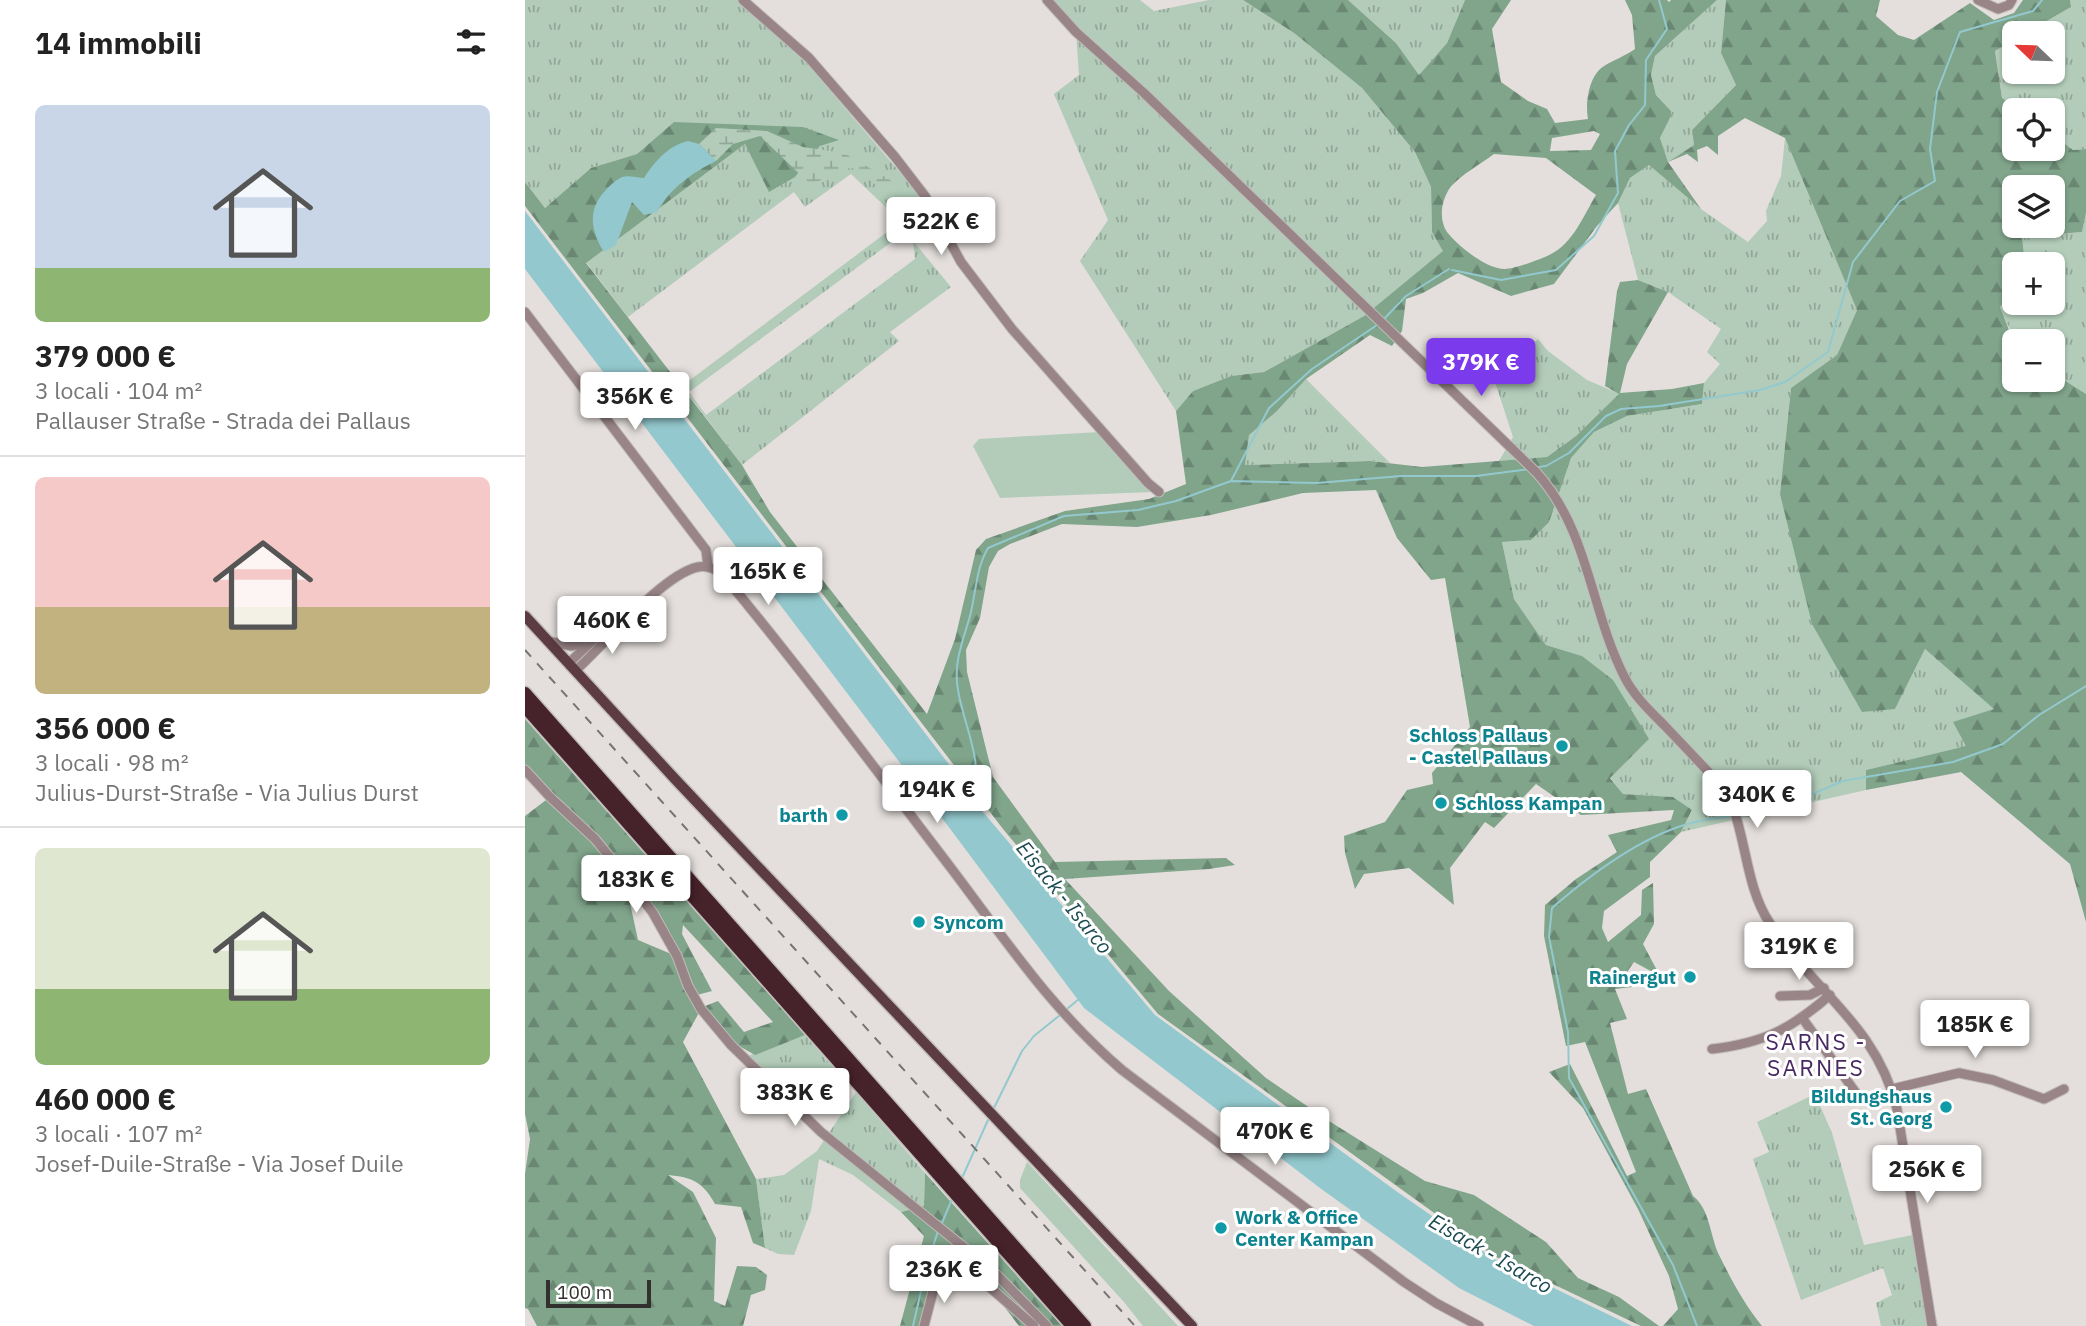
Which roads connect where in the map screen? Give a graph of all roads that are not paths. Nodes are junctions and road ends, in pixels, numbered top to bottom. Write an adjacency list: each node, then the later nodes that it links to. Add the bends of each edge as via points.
1 (743, 0): 6 (street, via 809,58 895,157 925,196 961,262 1012,329)
2 (1047, 0): 16 (street, via 1557,497 1572,524 1625,679 1726,791 1744,839 1759,905)
3 (1978, 0): 4 (street, via 1998,9)
4 (2012, 0)
5 (525, 313): 7 (street, via 706,550)
6 (1159, 492)
7 (708, 567): 9 (street, via 685,572); 29 (street, via 723,575 742,598 1065,1017 1122,1070 1404,1282)
8 (525, 616): 11 (main road)
9 (625, 620): 10 (street); 12 (street)
10 (593, 640): 11 (street, via 571,646); 12 (street)
11 (548, 641): 12 (main road)
12 (573, 666): 28 (main road)
13 (525, 693): 27 (highway)
14 (525, 707): 26 (highway)
15 (525, 770): 25 (street, via 589,833 653,913 701,1009 731,1045 821,1132 992,1270)
16 (1827, 992): 17 (street); 18 (street); 20 (street, via 1865,1038)
17 (1780, 996)
18 (1803, 1019): 19 (street, via 1769,1037); 22 (street)
19 (1712, 1049)
20 (1892, 1089): 21 (street, via 1959,1073 2044,1099); 30 (street)
21 (2064, 1089)
22 (1856, 1093)
23 (925, 1326): 24 (street, via 937,1276 953,1266 970,1270)
24 (1034, 1326)
25 (1047, 1326)
26 (1072, 1326)
27 (1085, 1326)
28 (1192, 1326)
29 (1479, 1326)
30 (1932, 1326)

